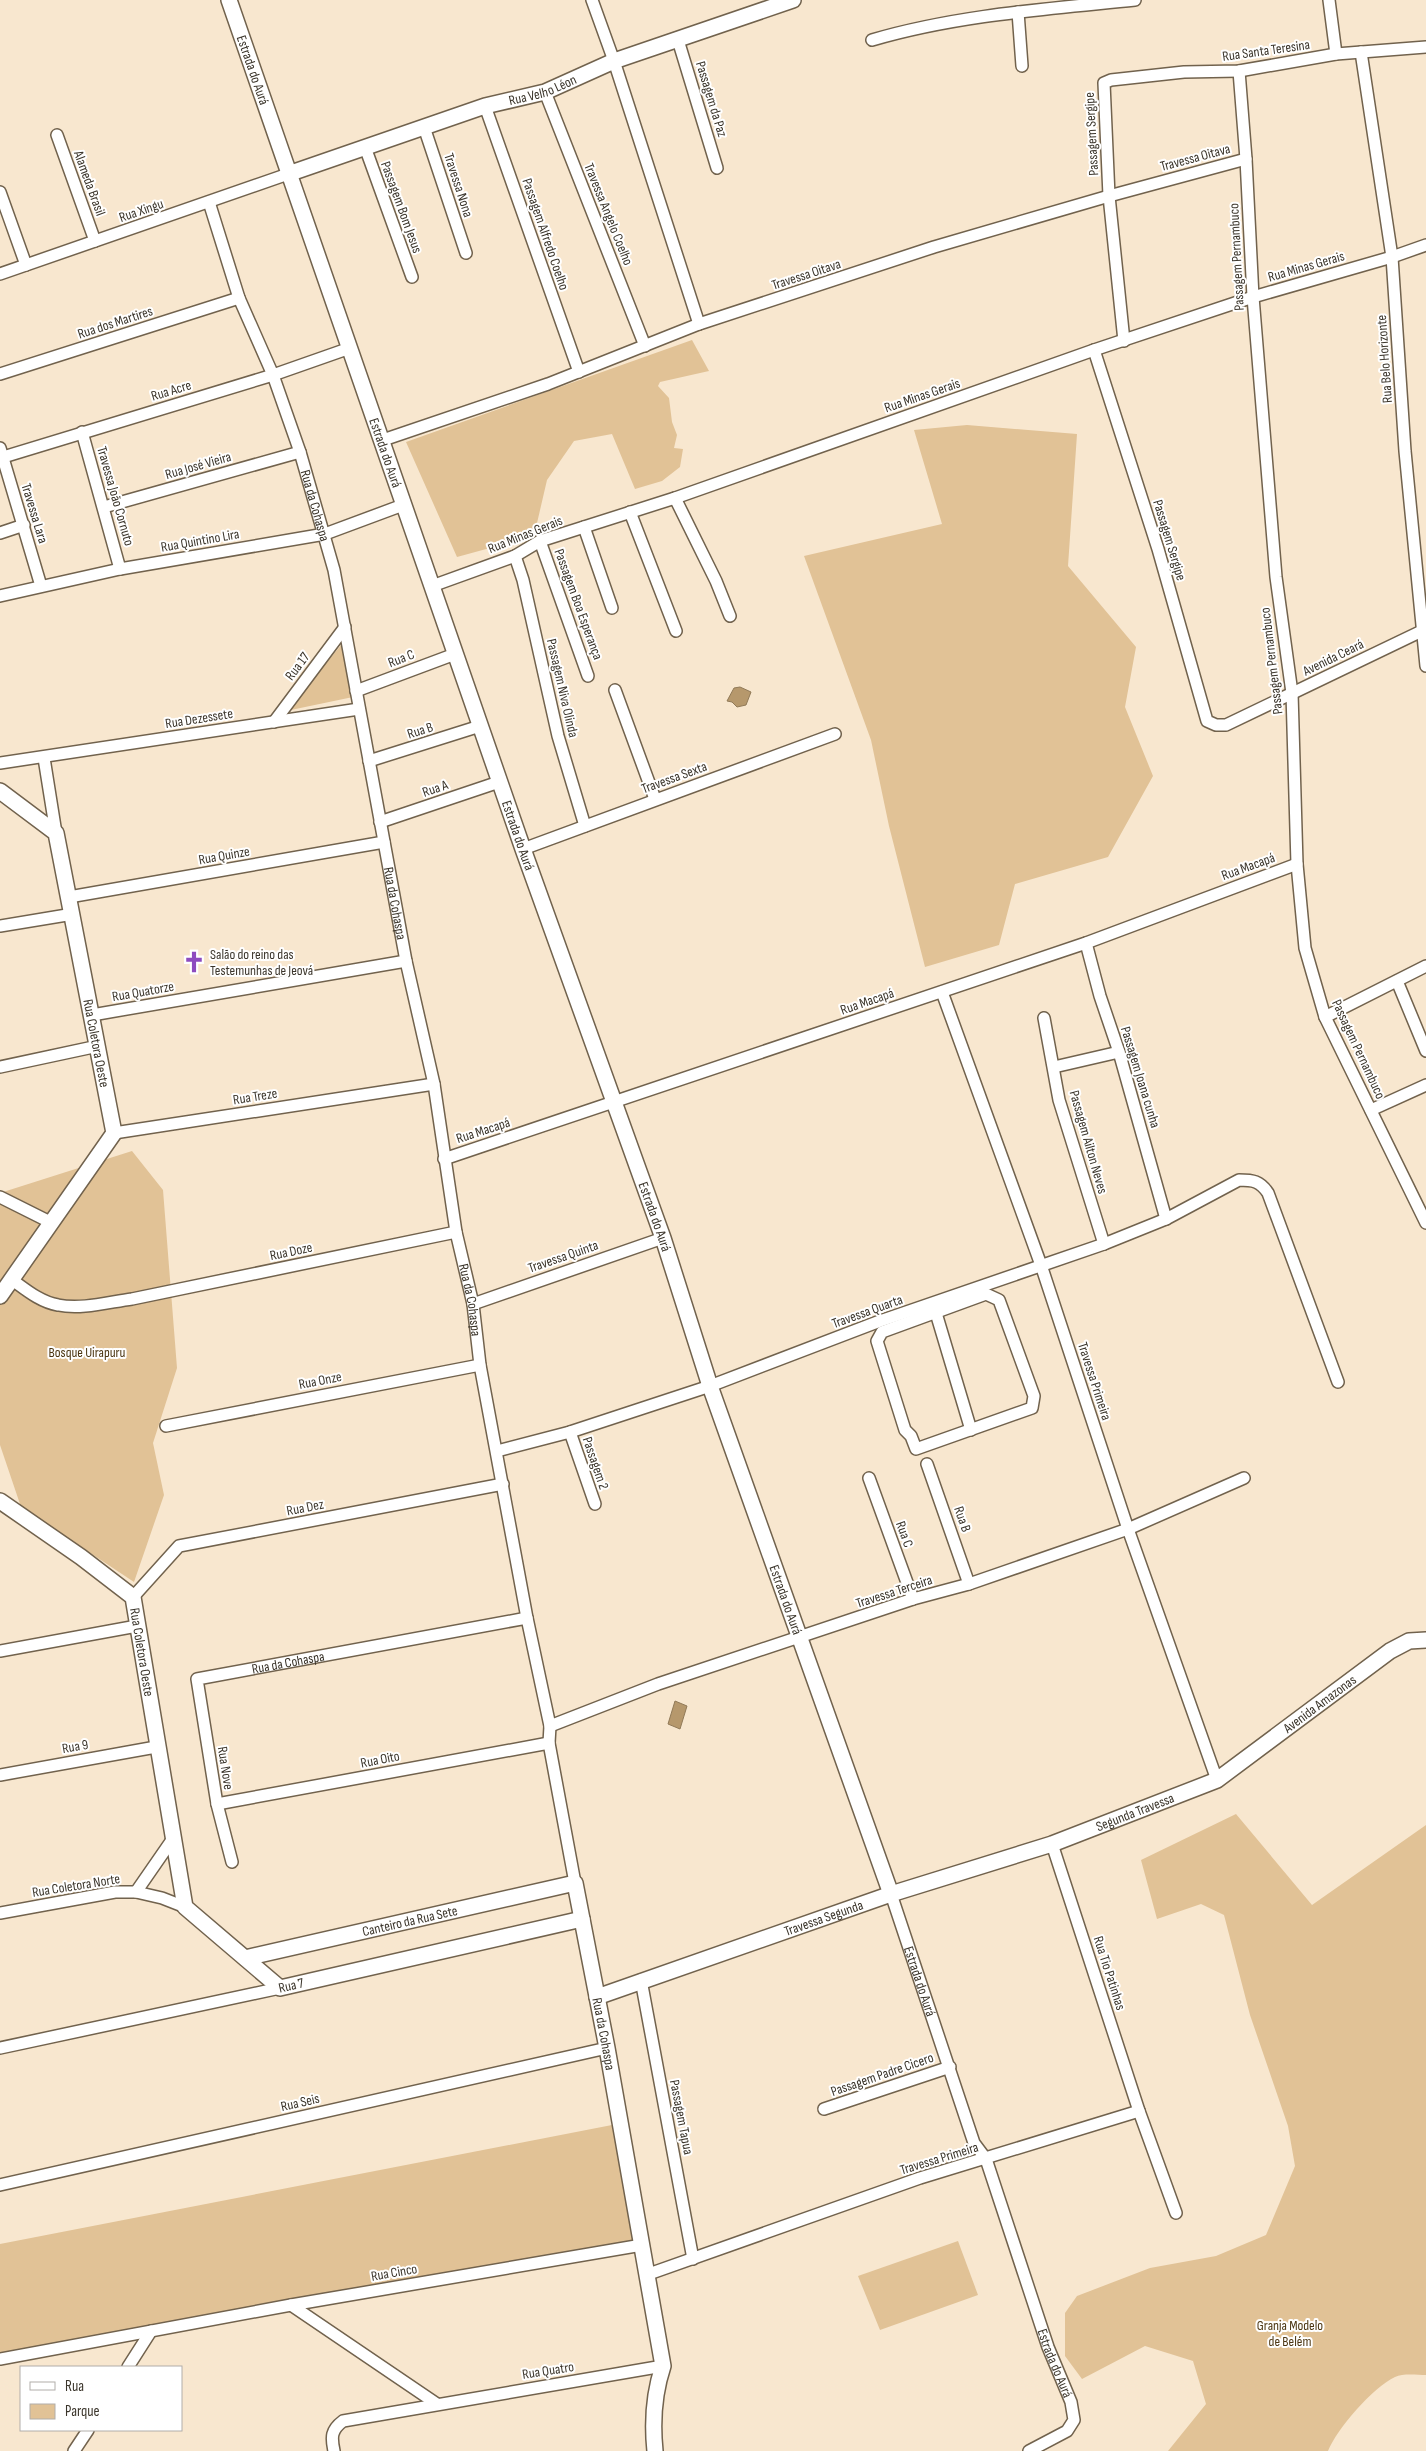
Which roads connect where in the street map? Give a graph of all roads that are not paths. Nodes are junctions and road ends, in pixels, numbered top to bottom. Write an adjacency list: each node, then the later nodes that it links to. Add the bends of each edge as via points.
1 (230, 0): 23 (street, Estrada do Aurá)
2 (592, 0): 12 (street)
3 (793, 0): 7 (street, Rua Velho Léon)
4 (1135, 0): 6 (street)
5 (1329, 0): 11 (street)
6 (1018, 12): 8 (street, via 917,28); 13 (street)
7 (678, 40): 12 (street, Rua Velho Léon); 22 (street, Passagem da Paz)
8 (872, 40)
9 (1426, 47): 10 (street, Rua Santa Teresina)
10 (1361, 52): 11 (street, Rua Santa Teresina); 30 (street, Rua Belo Horizonte)
11 (1336, 54): 14 (street, Rua Santa Teresina)
12 (614, 61): 16 (street, Rua Velho Léon); 36 (street)
13 (1022, 66)
14 (1239, 72): 15 (street, Rua Santa Teresina, via 1184,72); 21 (street, Passagem Pernambuco)
15 (1111, 80): 25 (street, Passagem Sergipe, via 1103,87)
16 (545, 92): 17 (street, Rua Velho Léon); 38 (street, Travessa Angelo Coelho)
17 (485, 106): 18 (street, Rua Velho Léon); 41 (street, Passagem Alfredo Coelho)
18 (424, 127): 20 (street, Rua Velho Léon); 29 (street, Travessa Nona)
19 (57, 135): 27 (street, Alameda Brasil)
20 (365, 147): 23 (street, Rua Velho Léon); 33 (street, Passagem Bom Jesus)
21 (1246, 159): 25 (street, Travessa Oitava); 34 (street, Passagem Pernambuco)
22 (718, 168)
23 (291, 173): 26 (street, Rua Xingu); 39 (street, Estrada do Aurá)
24 (0, 192): 31 (street)
25 (1109, 196): 36 (street, Travessa Oitava, via 934,247); 37 (street, Passagem Sergipe)
26 (209, 202): 27 (street, Rua Xingu, via 119,227); 35 (street, Rua da Cohaspa)
27 (95, 241): 31 (street, Rua Xingu)
28 (1426, 245): 30 (street, Rua Minas Gerais)
29 (466, 253)
30 (1392, 257): 34 (street, Rua Minas Gerais); 65 (street, Rua Belo Horizonte, via 1405,451)
31 (26, 265): 32 (street, Rua Xingu)
32 (0, 274)
33 (412, 277)
34 (1253, 297): 37 (street, Rua Minas Gerais); 72 (street, Passagem Pernambuco, via 1276,577)
35 (239, 298): 42 (street, Rua dos Martires); 43 (street, Rua da Cohaspa)
36 (699, 324): 38 (street, Travessa Oitava)
37 (1124, 341): 40 (street, Rua Minas Gerais)
38 (645, 346): 41 (street, Travessa Oitava)
39 (350, 348): 43 (street, Rua Acre); 45 (street, Estrada do Aurá)
40 (1094, 350): 48 (street, Rua Minas Gerais); 75 (street, Passagem Sergipe, via 1158,549 1203,710 1207,721)
41 (579, 372): 45 (street, Travessa Oitava)
42 (0, 374)
43 (273, 375): 44 (street, Rua Acre); 46 (street, Rua da Cohaspa)
44 (82, 432): 47 (street, Rua Acre); 50 (street, Travessa João Cornuto)
45 (383, 440): 49 (street, Estrada do Aurá)
46 (300, 452): 50 (street, Rua José Vieira); 55 (street, Rua da Cohaspa)
47 (1, 455): 52 (street, Travessa Lara)
48 (675, 498): 51 (street, Rua Minas Gerais); 63 (street)
49 (403, 505): 55 (street, Rua Quintino Lira); 60 (street, Estrada do Aurá)
50 (104, 507): 58 (street, Travessa João Cornuto)
51 (630, 512): 53 (street, Rua Minas Gerais); 66 (street)
52 (24, 525): 54 (street); 59 (street, Travessa Lara)
53 (584, 527): 56 (street, Rua Minas Gerais); 62 (street)
54 (0, 533)
55 (325, 534): 58 (street, Rua Quintino Lira); 64 (street, Rua da Cohaspa)
56 (540, 541): 57 (street, Rua Minas Gerais); 69 (street, Passagem Boa Esperança)
57 (515, 556): 60 (street, Rua Minas Gerais); 85 (street, Passagem Niva Olinda, via 558,736)
58 (120, 569): 59 (street, Rua Quintino Lira)
59 (41, 586): 61 (street, Rua Quintino Lira)
60 (432, 586): 67 (street, Estrada do Aurá)
61 (0, 596)
62 (612, 608)
63 (730, 616)
64 (345, 627): 71 (street, Rua da Cohaspa); 74 (street, Rua 17)
65 (1424, 630): 68 (street, Rua Belo Horizonte); 72 (street, Avenida Ceará)
66 (676, 631)
67 (455, 654): 71 (street, Rua C); 76 (street, Estrada do Aurá)
68 (1426, 666)
69 (588, 676)
70 (615, 690): 83 (street)
71 (356, 691): 73 (street, Rua da Cohaspa)
72 (1292, 693): 75 (street, Avenida Ceará); 89 (street, Passagem Pernambuco)
73 (360, 708): 74 (street, Rua Dezessete); 79 (street, Rua da Cohaspa)
74 (274, 722): 78 (street, Rua Dezessete)
75 (1226, 725)
76 (480, 726): 79 (street, Rua B); 81 (street, Estrada do Aurá)
77 (835, 734): 83 (street, Travessa Sexta)
78 (44, 758): 80 (street, Rua Dezessete); 86 (street, Rua Coletora Oeste)
79 (369, 761): 84 (street, Rua da Cohaspa)
80 (0, 763)
81 (499, 782): 84 (street, Rua A); 88 (street, Estrada do Aurá)
82 (4, 798): 86 (street)
83 (655, 799): 85 (street, Travessa Sexta)
84 (380, 822): 87 (street, Rua da Cohaspa)
85 (585, 826): 88 (street, Travessa Sexta)
86 (56, 833): 90 (street, Rua Coletora Oeste)
87 (384, 842): 90 (street, Rua Quinze); 94 (street, Rua da Cohaspa)
88 (523, 849): 108 (street, Estrada do Aurá)
89 (1297, 864): 93 (street, Rua Macapá); 99 (street, Passagem Pernambuco, via 1306,948)
90 (69, 897): 91 (street, Rua Coletora Oeste)
91 (73, 914): 92 (street); 98 (street, Rua Coletora Oeste)
92 (0, 926)
93 (1086, 943): 97 (street, Rua Macapá); 102 (street, Passagem Joana cunha)
94 (406, 961): 98 (street, Rua Quatorze); 106 (street, Rua da Cohaspa)
95 (1426, 966): 96 (street)
96 (1397, 981): 99 (street); 103 (street)
97 (942, 992): 108 (street, Rua Macapá); 119 (street, Travessa Primeira)
98 (92, 1015): 101 (street, Rua Coletora Oeste)
99 (1324, 1017): 109 (street, Passagem Pernambuco)
100 (1044, 1018): 105 (street, Passagem Ailton Neves)
101 (98, 1046): 104 (street); 110 (street, Rua Coletora Oeste)
102 (1119, 1052): 105 (street); 113 (street, Passagem Joana cunha)
103 (1426, 1052)
104 (0, 1067)
105 (1054, 1067): 118 (street, Passagem Ailton Neves, via 1059,1100)
106 (434, 1084): 110 (street, Rua Treze); 111 (street, Rua da Cohaspa)
107 (1426, 1084): 109 (street)
108 (614, 1102): 111 (street, Rua Macapá); 117 (street, Estrada do Aurá)
109 (1371, 1110): 114 (street, Passagem Pernambuco)
110 (114, 1133): 115 (street)
111 (444, 1159): 116 (street, Rua da Cohaspa)
112 (0, 1197): 115 (street)
113 (1166, 1219): 118 (street, Travessa Quarta); 126 (street, Travessa Quarta, via 1239,1180 1262,1184)
114 (1426, 1222)
115 (52, 1223): 120 (street)
116 (456, 1232): 120 (street, Rua Doze, via 132,1299 81,1305 58,1305 34,1296); 122 (street, Rua da Cohaspa)
117 (663, 1238): 122 (street, Travessa Quinta); 127 (street, Estrada do Aurá)
118 (1104, 1244): 119 (street, Travessa Quarta)
119 (1041, 1266): 124 (street, Travessa Quarta); 138 (street, Travessa Primeira)
120 (11, 1278): 121 (street)
121 (0, 1296)
122 (473, 1304): 125 (street, Rua da Cohaspa)
123 (936, 1313): 124 (street); 129 (street); 129 (street, via 986,1294 999,1300 1034,1396 1032,1408)
124 (881, 1327): 127 (street, Travessa Quarta); 129 (street, via 878,1346 906,1430 916,1449)
125 (480, 1365): 128 (street, Rua Onze); 131 (street, Rua da Cohaspa)
126 (1338, 1382)
127 (710, 1386): 130 (street, Travessa Quarta); 144 (street, Estrada do Aurá)
128 (166, 1426)
129 (971, 1430)
130 (570, 1432): 131 (street, Travessa Quarta); 137 (street, Passagem 2)
131 (498, 1451): 135 (street, Rua da Cohaspa)
132 (927, 1464): 139 (street, Rua B)
133 (869, 1478): 141 (street, Rua C)
134 (1244, 1478): 138 (street, Travessa Terceira)
135 (504, 1484): 140 (street, Rua Dez, via 179,1546); 142 (street, Rua da Cohaspa)
136 (0, 1501): 140 (street, Rua Coletora Oeste)
137 (595, 1504)
138 (1128, 1529): 139 (street, Travessa Terceira); 152 (street, Travessa Primeira)
139 (969, 1584): 141 (street, Travessa Terceira)
140 (133, 1597): 143 (street, Rua Coletora Oeste)
141 (913, 1600): 144 (street, Travessa Terceira)
142 (527, 1618): 147 (street, Rua da Cohaspa); 148 (street, Rua da Cohaspa)
143 (137, 1626): 146 (street); 150 (street, Rua Coletora Oeste)
144 (799, 1639): 148 (street, Travessa Terceira, via 658,1684); 159 (street, Estrada do Aurá)
145 (1426, 1640): 152 (street, Avenida Amazonas, via 1410,1641 1390,1651)
146 (0, 1651)
147 (197, 1679): 153 (street, Rua Nove)
148 (550, 1726): 149 (street, Rua da Cohaspa)
149 (549, 1743): 153 (street, Rua Oito); 157 (street, Rua da Cohaspa)
150 (156, 1747): 151 (street, Rua 9); 154 (street, Rua Coletora Oeste)
151 (0, 1775)
152 (1217, 1780): 155 (street, Segunda Travessa)
153 (217, 1804): 156 (street, Rua Nove)
154 (172, 1840): 158 (street); 160 (street, Rua Coletora Oeste)
155 (1052, 1844): 159 (street, Travessa Segunda); 171 (street, Rua Tio Patinhas)
156 (232, 1862)
157 (575, 1883): 162 (street, Rua da Cohaspa); 163 (street, Canteiro da Rua Sete)
158 (136, 1892): 160 (street, Rua Coletora Norte); 161 (street, Rua Coletora Norte, via 115,1892)
159 (892, 1894): 164 (street, Travessa Segunda); 169 (street, Estrada do Aurá)
160 (185, 1907): 163 (street)
161 (0, 1913)
162 (582, 1919): 165 (street, Rua 7); 166 (street, Rua da Cohaspa)
163 (245, 1958): 165 (street)
164 (640, 1980): 166 (street, Travessa Segunda); 176 (street, Passagem Tapua)
165 (280, 1988): 167 (street, Rua 7)
166 (597, 1997): 168 (street, Rua da Cohaspa)
167 (0, 2048)
168 (608, 2048): 173 (street, Rua Seis); 175 (street, Rua da Cohaspa)
169 (950, 2067): 170 (street, Passagem Padre Cicero); 172 (street, Estrada do Aurá, via 974,2143)
170 (824, 2109)
171 (1139, 2111): 172 (street, Travessa Primeira); 174 (street)
172 (986, 2159): 176 (street, Travessa Primeira, via 920,2178); 188 (street, Estrada do Aurá, via 1048,2346 1071,2402 1074,2420 1067,2431)
173 (0, 2185)
174 (1176, 2213)
175 (642, 2245): 177 (street, Rua da Cohaspa); 178 (street, Rua Cinco)
176 (693, 2259): 177 (street, Travessa Primeira)
177 (646, 2276): 182 (street, Rua da Cohaspa)
178 (291, 2305): 179 (street, Rua Cinco); 183 (street)
179 (151, 2331): 180 (street, Rua Cinco); 181 (street)
180 (0, 2359)
181 (129, 2366)
182 (663, 2366): 183 (street, Rua Quatro); 187 (street, Rua da Cohaspa, via 654,2404)
183 (437, 2404): 186 (street, Rua Quatro, via 343,2421 334,2428)
184 (87, 2431): 185 (street)
185 (74, 2451)
186 (334, 2451)
187 (656, 2451)
188 (1029, 2451)

